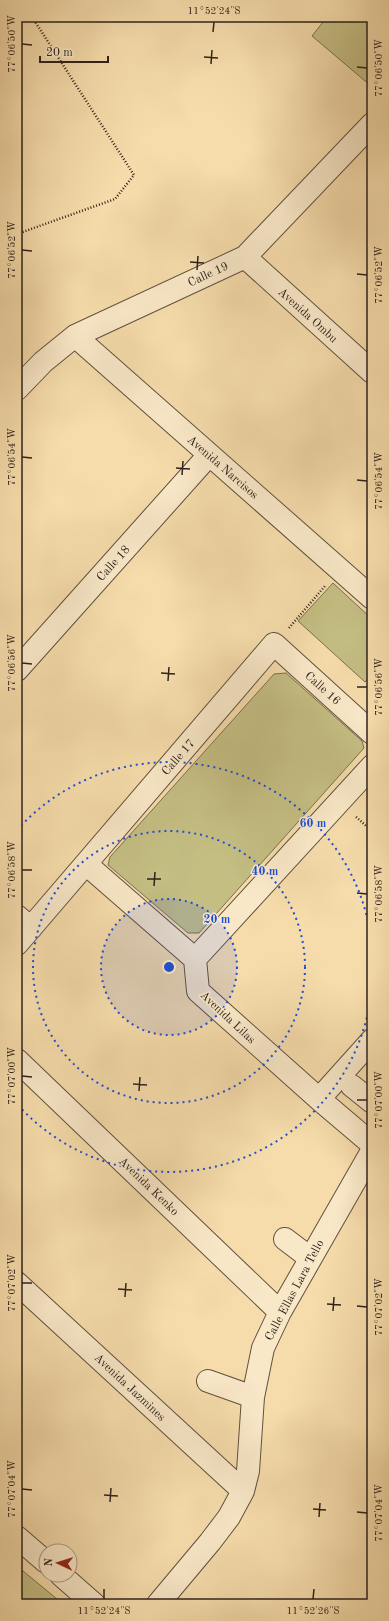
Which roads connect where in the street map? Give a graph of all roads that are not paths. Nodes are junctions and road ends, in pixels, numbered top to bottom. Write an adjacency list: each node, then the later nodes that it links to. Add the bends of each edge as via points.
1 (369, 134): 2 (street, Calle 19)
2 (244, 257): 3 (street, Calle 19); 4 (street, Avenida Ombu)
3 (74, 336): 5 (street, Calle 19, via 43,362); 6 (street, Avenida Narcisos)
4 (372, 372)
5 (17, 389)
6 (209, 455): 7 (street, Avenida Narcisos); 9 (street, Calle 18)
7 (372, 598)
8 (274, 644): 10 (street, Calle 16); 12 (street, Calle 17)
9 (17, 670)
10 (372, 732)
11 (372, 766): 14 (street)
12 (86, 864): 13 (street, Calle 17); 14 (street)
13 (22, 930)
14 (195, 959): 18 (street, Avenida Lilas, via 198,991)
15 (372, 1040): 18 (street)
16 (17, 1060): 25 (street, Avenida Kenko)
17 (352, 1086): 19 (street)
18 (319, 1099): 20 (street, Avenida Lilas)
19 (372, 1102)
20 (372, 1144)
21 (372, 1151): 23 (street, Calle Ellas Lara Tello)
22 (285, 1239): 23 (street)
23 (310, 1258): 25 (street, Calle Ellas Lara Tello)
24 (17, 1283): 28 (street, Avenida Jazmines)
25 (280, 1312): 27 (street, Calle Ellas Lara Tello, via 263,1348)
26 (208, 1381): 27 (street)
27 (253, 1397): 28 (street, Calle Ellas Lara Tello, via 248,1471)
28 (243, 1491): 33 (street, Calle Ellas Lara Tello, via 224,1523)
29 (17, 1538): 30 (street)
30 (38, 1555)
31 (70, 1583): 32 (street)
32 (94, 1604)
33 (158, 1604)

